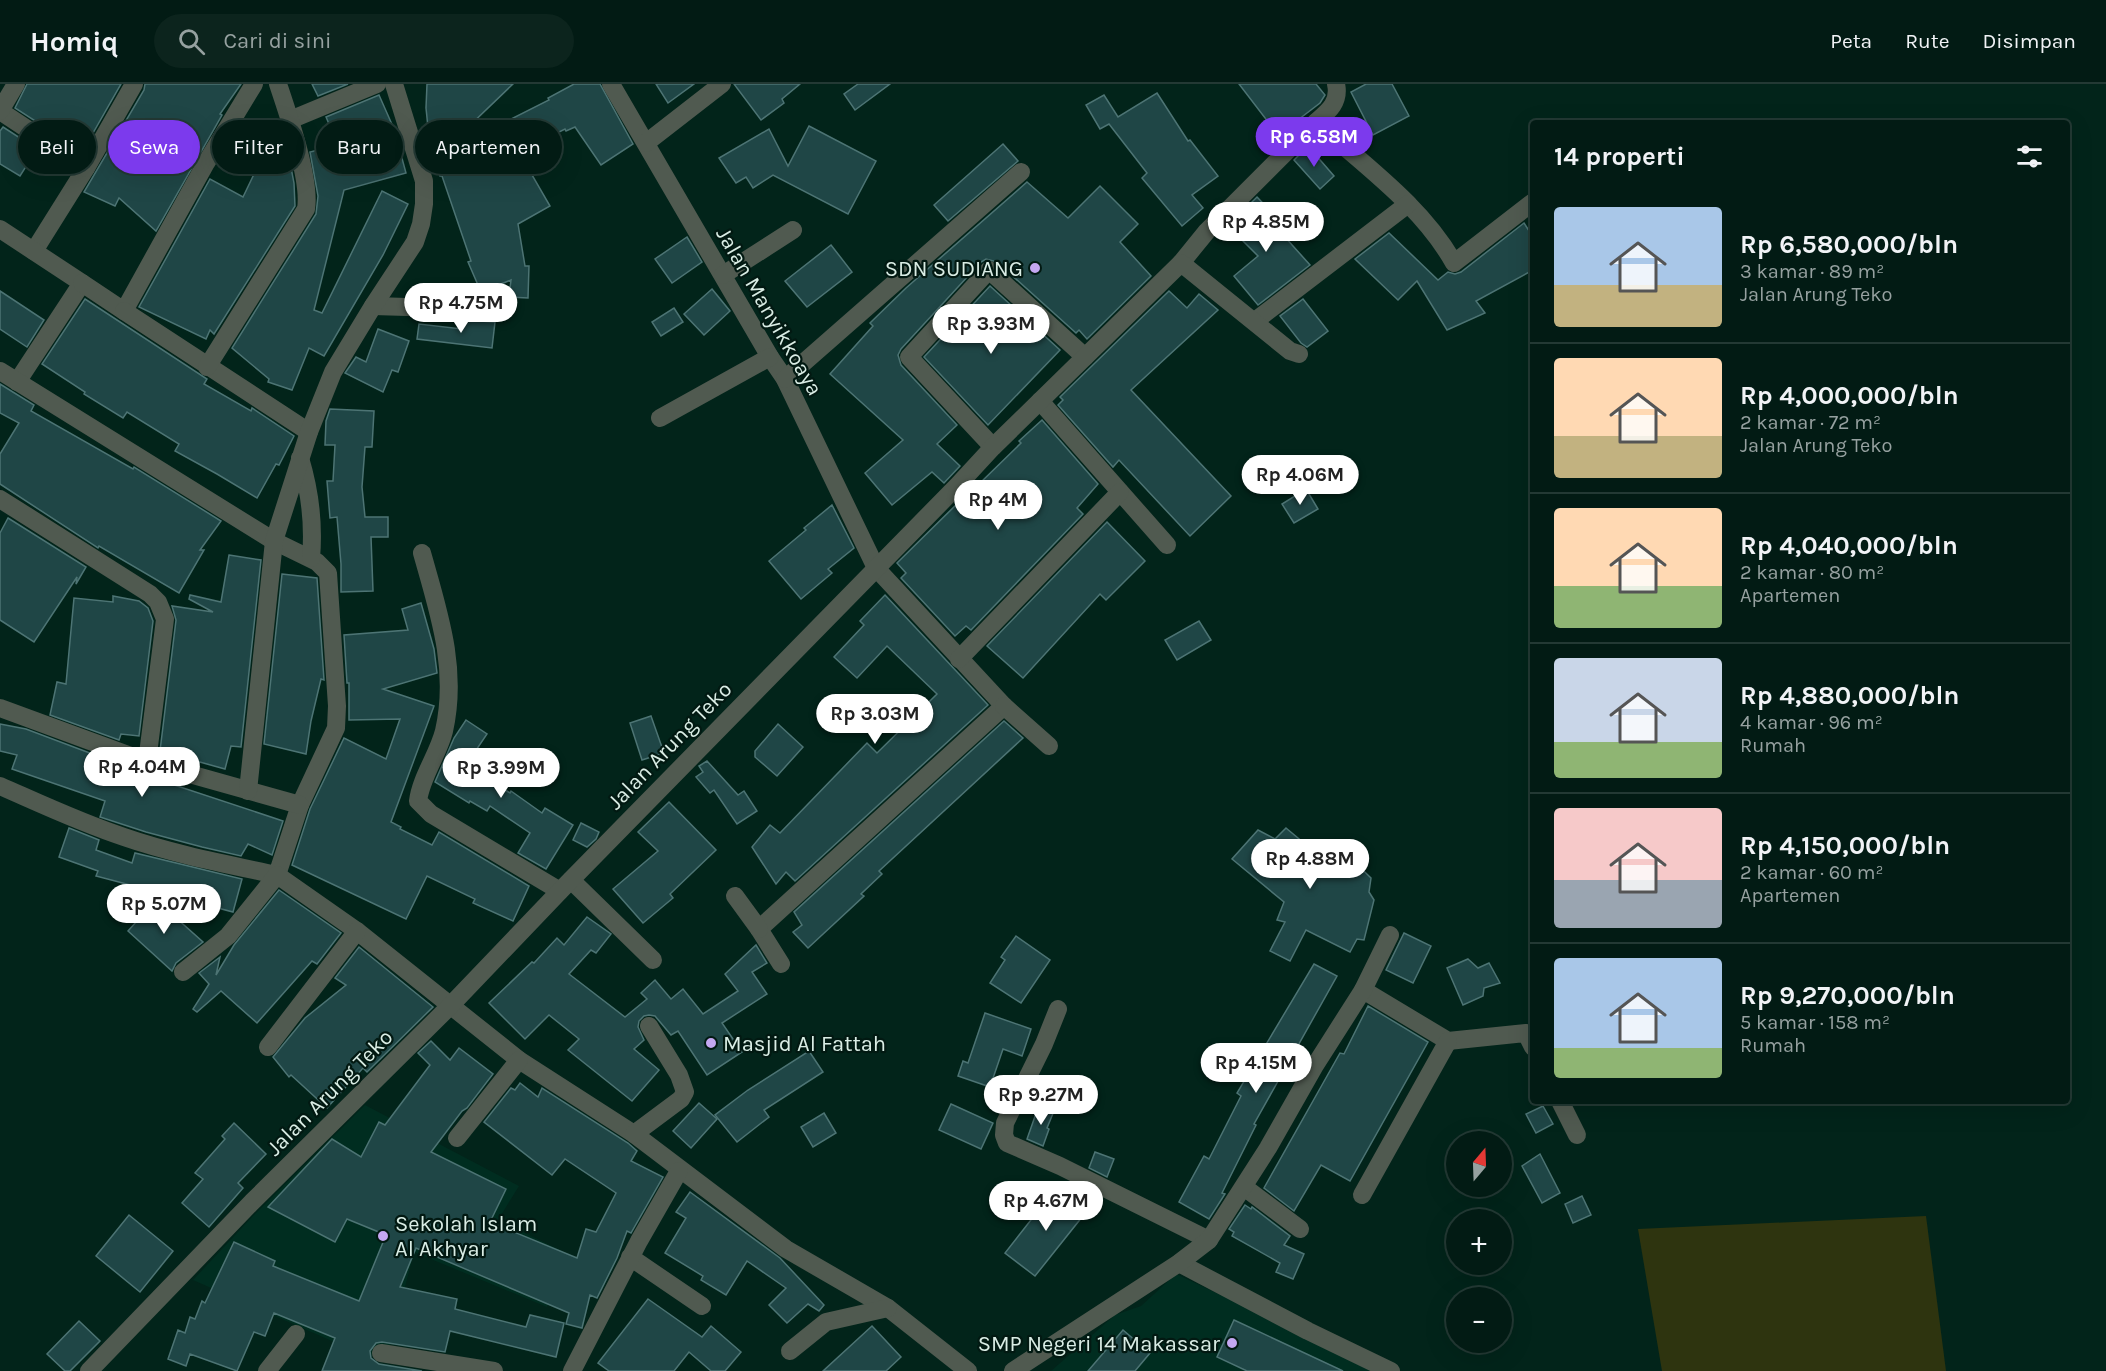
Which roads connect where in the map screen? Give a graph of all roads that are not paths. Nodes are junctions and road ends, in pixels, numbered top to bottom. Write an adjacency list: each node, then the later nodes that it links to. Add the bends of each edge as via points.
1 (16, 84): 10 (street)
2 (134, 84): 15 (street)
3 (254, 84): 29 (street)
4 (278, 84): 11 (street)
5 (377, 84): 11 (street)
6 (394, 84): 27 (street, via 424,181 424,204 415,242)
7 (611, 84): 14 (street, Jalan Manyikkoaya)
8 (722, 84): 14 (street)
9 (1336, 84): 12 (street, via 1332,108)
10 (0, 111): 13 (street)
11 (290, 120)
12 (1316, 122): 19 (street); 24 (street, Jalan Arung Teko, via 1207,231)
13 (18, 123)
14 (646, 142): 25 (street, Jalan Manyikkoaya)
15 (96, 150)
16 (1021, 172): 36 (street)
17 (82, 174): 23 (street)
18 (303, 174): 34 (street, via 306,209)
19 (1408, 204): 20 (street, via 1436,234 1454,263); 30 (street)
20 (1530, 204)
21 (0, 229): 23 (street)
22 (793, 230): 25 (street)
23 (34, 250): 26 (street)
24 (1181, 263): 30 (street); 33 (street, Jalan Arung Teko)
25 (723, 275): 32 (street, Jalan Manyikkoaya)
26 (82, 283): 29 (street); 37 (street)
27 (373, 306): 28 (street); 40 (street, via 333,372)
28 (476, 309)
29 (124, 311): 34 (street)
30 (1255, 321): 31 (street)
31 (1299, 354)
32 (770, 357): 36 (street, Jalan Manyikkoaya); 39 (street)
33 (1085, 357): 38 (street, Jalan Arung Teko); 41 (street, via 990,270 909,357)
34 (207, 367): 40 (street)
35 (0, 371): 37 (street)
36 (785, 379): 49 (street, Jalan Manyikkoaya)
37 (17, 382): 45 (street)
38 (1041, 401): 41 (street, Jalan Arung Teko); 43 (street)
39 (660, 418)
40 (309, 432): 42 (street)
41 (993, 447): 49 (street, Jalan Arung Teko)
42 (300, 458): 45 (street); 48 (street, via 311,506)
43 (1120, 492): 46 (street); 50 (street)
44 (0, 499): 54 (street, via 158,602 165,619)
45 (274, 541): 48 (street); 56 (street)
46 (1167, 545)
47 (422, 553): 59 (street, via 444,629 448,699 443,732 418,801 431,814)
48 (311, 558): 57 (street, via 328,573 338,706 336,728)
49 (876, 568): 50 (street, Jalan Manyikkoaya); 59 (street, Jalan Arung Teko)
50 (959, 659): 51 (street, Jalan Manyikkoaya)
51 (1004, 706): 53 (street, Jalan Manyikkoaya); 61 (street)
52 (0, 708): 54 (street)
53 (1048, 746)
54 (147, 762): 56 (street)
55 (0, 786): 58 (street, via 82,823 127,838)
56 (248, 791): 57 (street)
57 (300, 805): 58 (street)
58 (277, 875): 62 (street); 66 (street, via 228,936)
59 (565, 886): 64 (street); 68 (street, Jalan Arung Teko)
60 (735, 896): 61 (street)
61 (759, 929): 65 (street)
62 (357, 931): 68 (street); 73 (street)
63 (1390, 935): 67 (street)
64 (653, 960)
65 (781, 964)
66 (183, 972)
67 (1364, 990): 71 (street); 80 (street)
68 (450, 1006): 74 (street); 91 (street, Jalan Arung Teko, via 252,1202)
69 (1058, 1009): 83 (street, via 1005,1123 1005,1140 1014,1148 1060,1166)
70 (649, 1026): 76 (street, via 680,1075 685,1092)
71 (1448, 1041): 72 (street, via 1526,1033); 81 (street)
72 (1530, 1041)
73 (268, 1047)
74 (519, 1060): 76 (street); 78 (street)
75 (1562, 1104): 77 (street)
76 (634, 1134): 79 (street)
77 (1577, 1135)
78 (457, 1138)
79 (679, 1171): 84 (street); 87 (street, via 786,1249)
80 (1244, 1187): 82 (street); 83 (street)
81 (1362, 1195)
82 (1300, 1229)
83 (1209, 1240): 85 (street)
84 (630, 1257): 86 (street); 94 (street)
85 (1179, 1263): 96 (street); 97 (street)
86 (702, 1306)
87 (888, 1308): 89 (street, via 826,1322); 95 (street)
88 (296, 1334): 92 (street)
89 (790, 1351)
90 (381, 1353): 93 (street)
91 (94, 1370)
92 (267, 1371)
93 (494, 1371)
94 (572, 1371)
95 (968, 1371)
96 (1012, 1371)
97 (1391, 1371)

